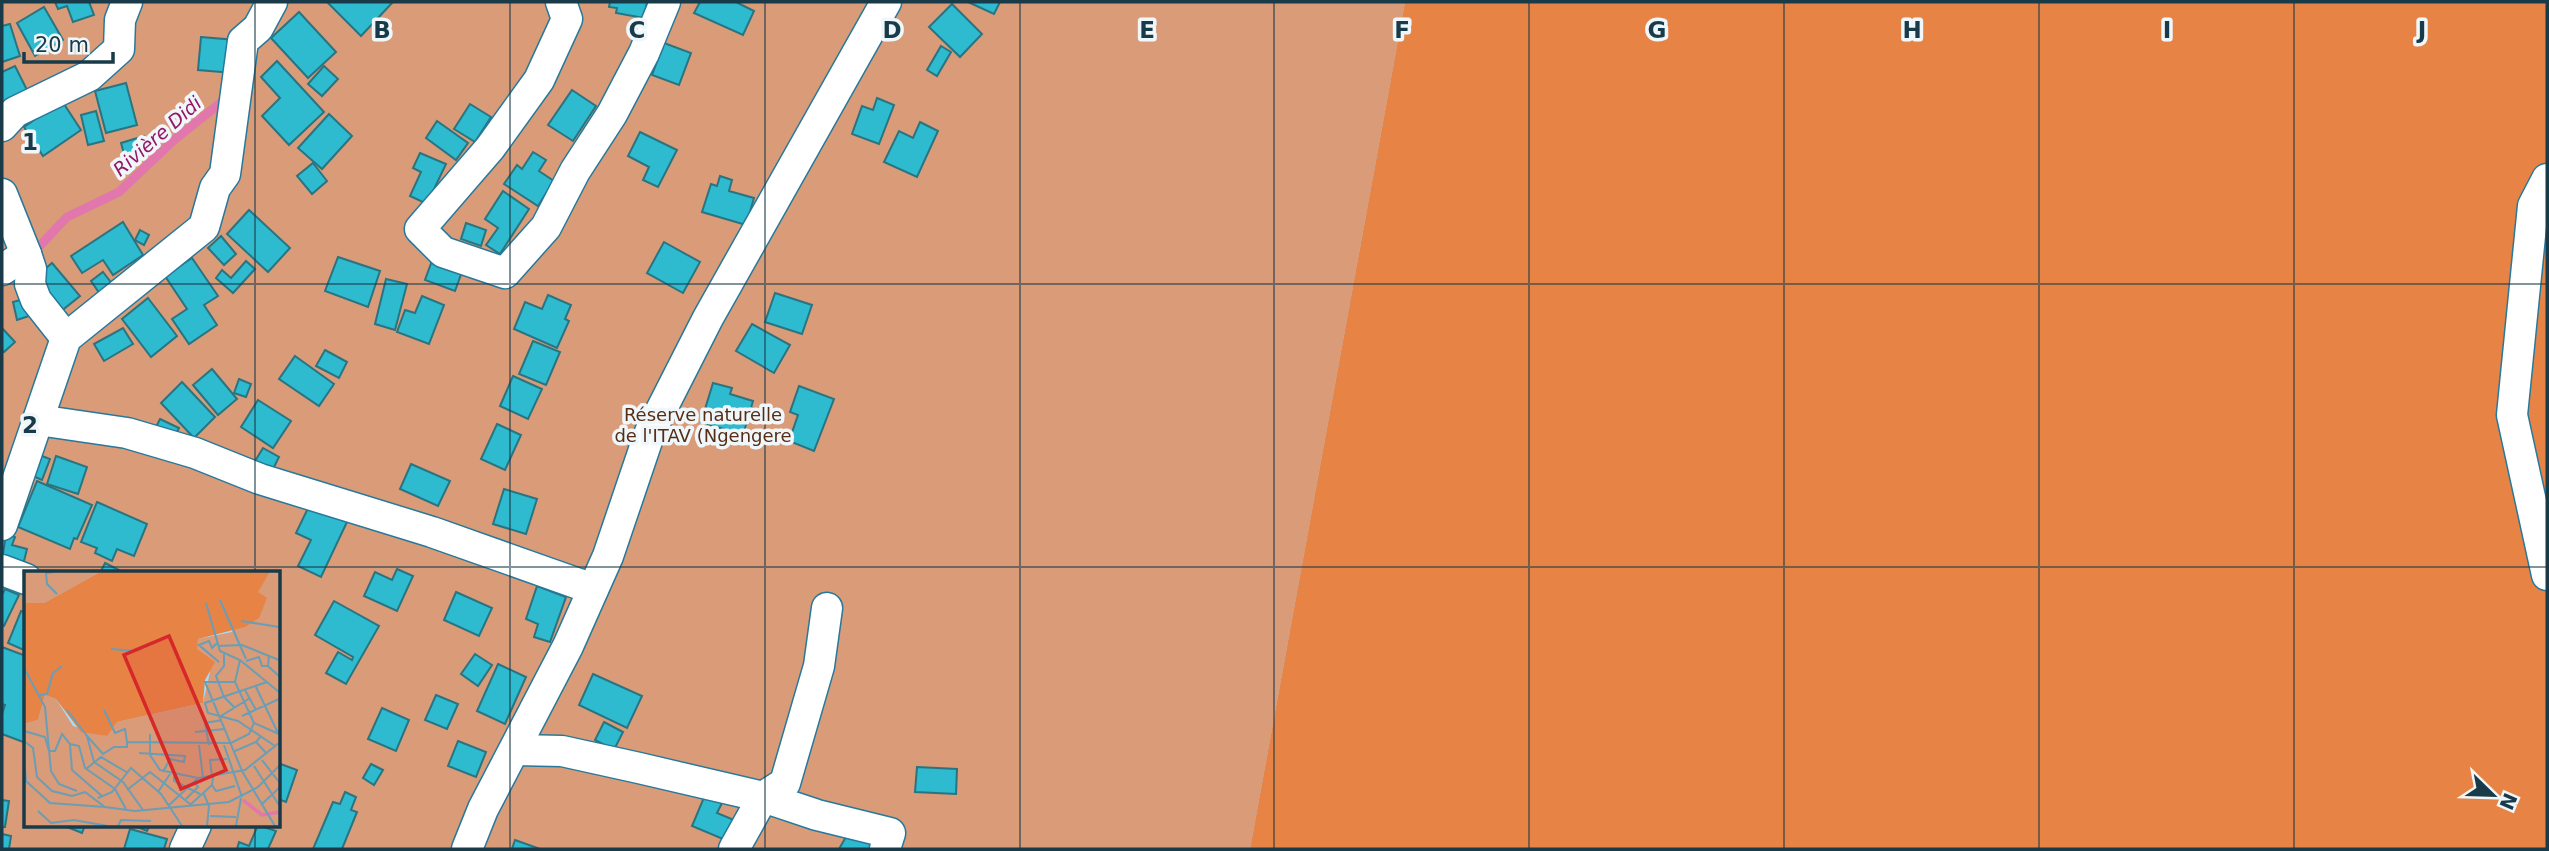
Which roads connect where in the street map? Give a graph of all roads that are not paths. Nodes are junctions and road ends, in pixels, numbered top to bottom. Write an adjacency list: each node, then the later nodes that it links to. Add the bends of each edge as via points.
1 (127, 2): 6 (street, via 120,20 119,50 89,76 15,112)
2 (272, 2): 10 (street, via 258,28 243,40 225,174 215,188 204,227)
3 (561, 2): 4 (street, via 567,19 539,80 490,148 420,229 443,252 505,273 546,227 612,114)
4 (665, 2)
5 (886, 2): 16 (street, via 650,432)
6 (2, 126)
7 (2547, 180): 14 (street, via 2533,206 2512,415)
8 (2, 194): 9 (street)
9 (19, 264): 10 (street, via 36,300)
10 (66, 338): 11 (street)
11 (38, 420): 12 (street); 16 (street, via 127,433 195,453 260,480 432,532)
12 (2, 525)
13 (2, 570): 15 (street)
14 (2547, 575)
15 (24, 578)
16 (593, 589): 18 (street)
17 (827, 608): 19 (street, via 819,666 785,783)
18 (515, 750): 19 (street, via 562,751); 22 (street)
19 (763, 797): 23 (street); 24 (street, via 890,833)
20 (196, 826): 21 (street)
21 (185, 849)
22 (467, 849)
23 (734, 849)
24 (885, 849)

